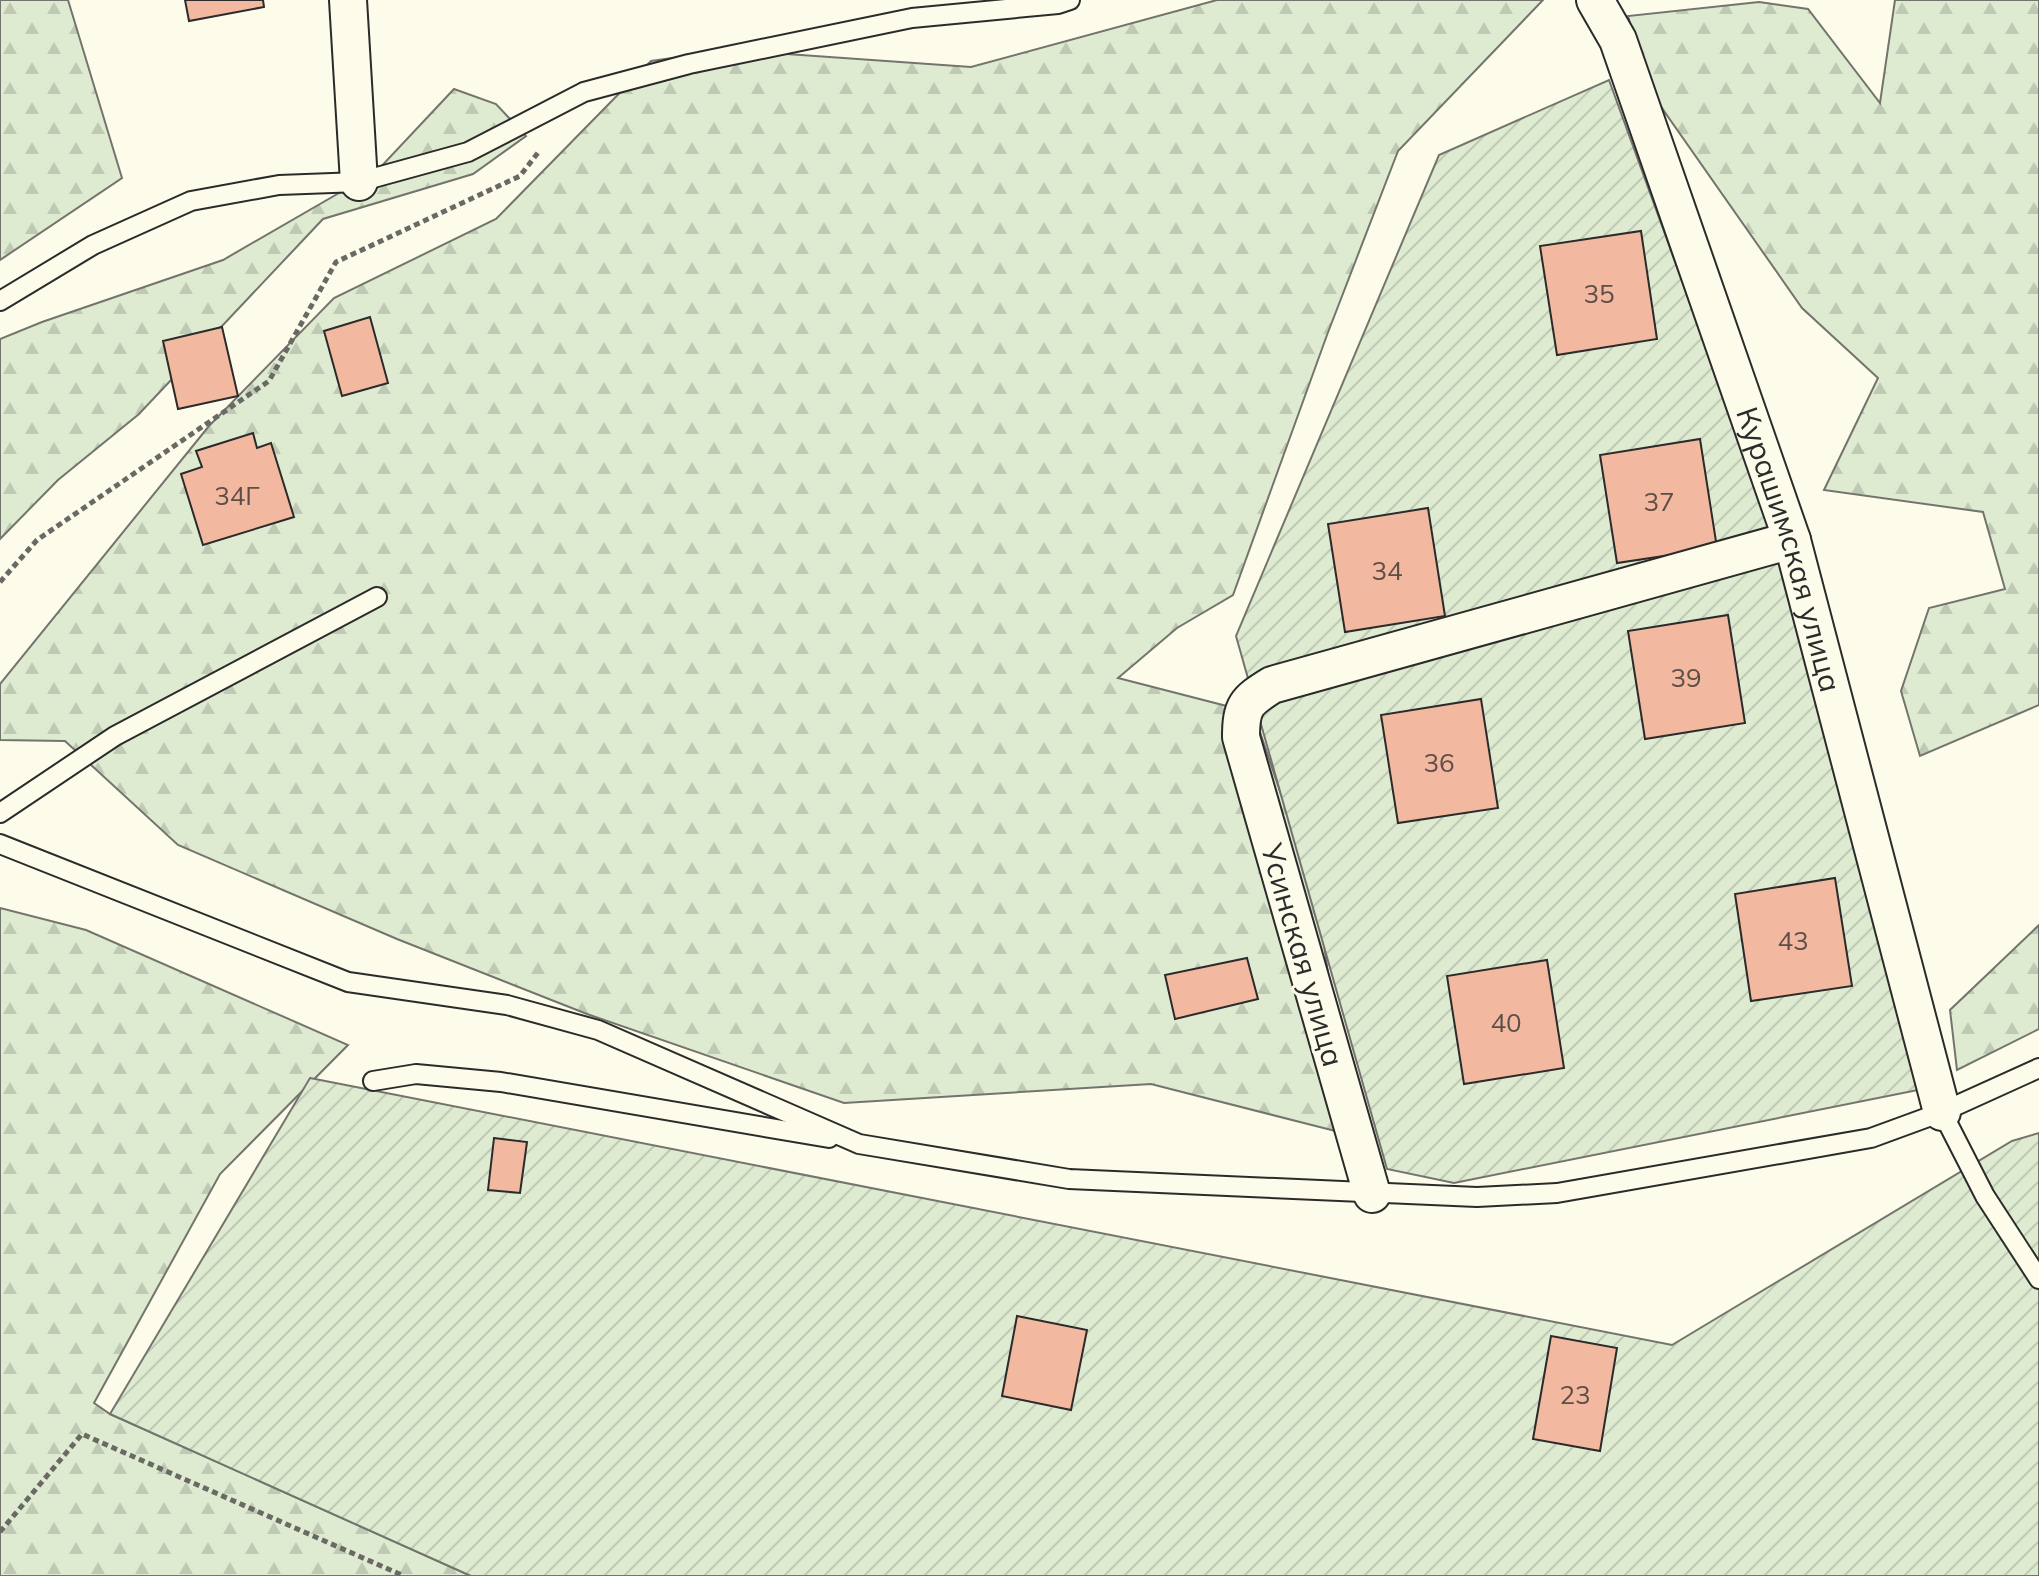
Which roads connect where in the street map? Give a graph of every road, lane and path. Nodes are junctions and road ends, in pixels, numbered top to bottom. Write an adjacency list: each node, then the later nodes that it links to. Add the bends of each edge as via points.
1 (348, 0): 5 (street)
2 (1070, 0): 5 (lane, via 912,18 689,64 584,92 468,152)
3 (1595, 0): 7 (street, Курашимская улица, via 1618,40)
4 (547, 140): 8 (path, via 520,176 336,262 269,381 37,540)
5 (359, 182): 6 (lane, via 279,185 191,201 93,245)
6 (0, 301)
7 (1792, 540): 14 (street, Курашимская улица); 16 (street, Усинская улица, via 1272,685 1250,698 1241,715 1241,737)
8 (0, 582)
9 (377, 597): 10 (lane, via 115,736)
10 (0, 813)
11 (0, 844): 15 (lane, via 348,982 507,1005 598,1030)
12 (2039, 1068): 14 (lane)
13 (373, 1081): 15 (lane, via 416,1074 501,1082)
14 (1942, 1112): 16 (lane, via 1871,1138 1557,1193); 17 (lane, via 1985,1196)
15 (859, 1144): 16 (lane, via 1069,1179)
16 (1372, 1194)
17 (2039, 1279)
18 (0, 1532): 19 (path, via 82,1434)
19 (404, 1576)

